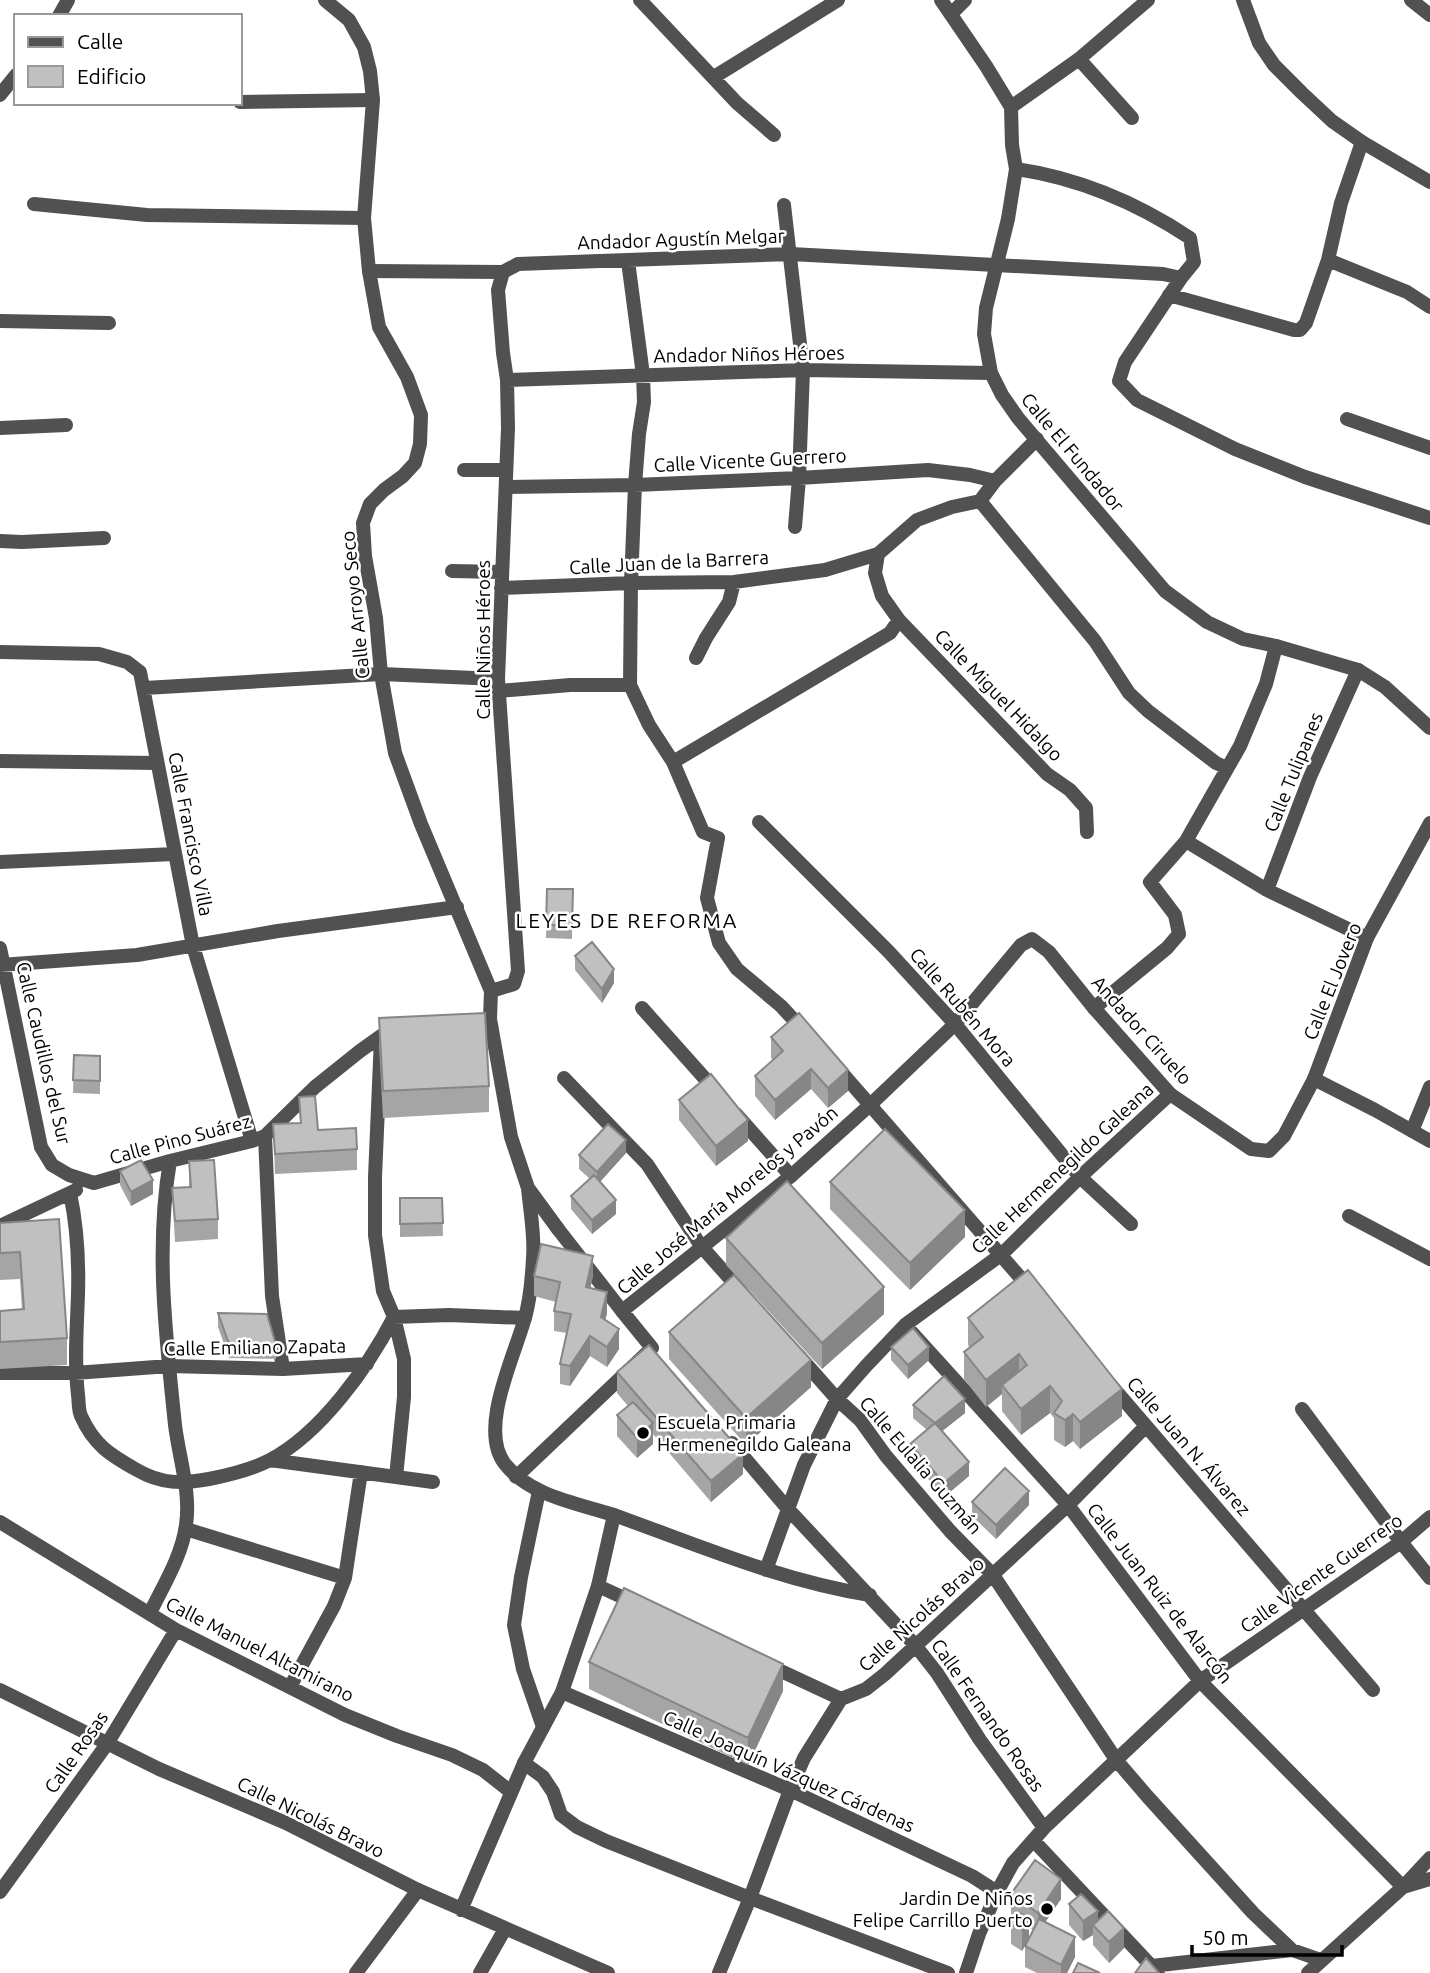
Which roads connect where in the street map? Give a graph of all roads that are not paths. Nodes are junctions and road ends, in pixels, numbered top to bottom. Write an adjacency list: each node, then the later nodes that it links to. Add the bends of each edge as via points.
1 (325, 0): 15 (street, Calle Arroyo Seco, via 349,20 365,47)
2 (640, 0): 13 (street)
3 (838, 0): 13 (street)
4 (941, 0): 9 (street)
5 (965, 0): 9 (street)
6 (1148, 0): 11 (street)
7 (1243, 0): 20 (street, via 1259,43 1274,65 1332,121)
8 (1411, 0): 10 (street)
9 (951, 14): 17 (street)
10 (1430, 15)
11 (1079, 59): 17 (street); 18 (street)
12 (14, 78): 14 (street)
13 (714, 78): 19 (street)
14 (0, 95)
15 (373, 100): 16 (street); 25 (street, Calle Arroyo Seco)
16 (242, 102)
17 (1011, 107): 21 (street, Calle El Fundador)
18 (1132, 118)
19 (774, 135)
20 (1362, 142): 22 (street); 27 (street)
21 (1016, 169): 29 (street, Calle El Fundador); 32 (street, via 1048,174 1119,198 1190,238 1194,262)
22 (1430, 182)
23 (34, 204): 25 (street, via 147,215)
24 (784, 205): 26 (street)
25 (364, 218): 30 (street, Calle Arroyo Seco)
26 (791, 254): 28 (street, Andador Agustín Melgar); 29 (street, Andador Agustín Melgar); 37 (street)
27 (1328, 260): 33 (street, via 1300,330); 34 (street, via 1407,292)
28 (628, 261): 31 (street, Andador Agustín Melgar, via 518,264); 39 (street)
29 (996, 266): 32 (street, Andador Agustín Melgar); 38 (street, Calle El Fundador, via 984,334)
30 (369, 271): 31 (street, Andador Agustín Melgar); 68 (street, Calle Arroyo Seco, via 379,327 407,377 421,415 415,463 370,504 363,523)
31 (503, 272): 40 (street, Calle Niños Héroes, via 498,290)
32 (1181, 278): 33 (street)
33 (1169, 295): 53 (street, via 1125,362 1119,381 1137,400 1235,449)
34 (1430, 307)
35 (0, 321): 36 (street)
36 (109, 323)
37 (803, 370): 38 (street, Andador Niños Héroes); 39 (street, Andador Niños Héroes); 48 (street)
38 (991, 373): 44 (street, Calle El Fundador, via 1018,418)
39 (643, 375): 40 (street, Andador Niños Héroes); 50 (street)
40 (507, 380): 47 (street, Calle Niños Héroes)
41 (1347, 419): 45 (street)
42 (66, 425): 43 (street)
43 (0, 428)
44 (1037, 439): 49 (street); 64 (street, Calle El Fundador, via 1165,591 1207,622 1242,639)
45 (1430, 448)
46 (464, 470): 47 (street)
47 (506, 470): 51 (street, Calle Niños Héroes)
48 (799, 478): 49 (street, Calle Vicente Guerrero, via 928,470); 50 (street, Calle Vicente Guerrero); 54 (street)
49 (995, 481): 52 (street)
50 (635, 485): 51 (street, Calle Vicente Guerrero); 61 (street)
51 (506, 486): 59 (street, Calle Niños Héroes)
52 (980, 501): 57 (street, via 917,520); 76 (street, via 1095,641 1129,693)
53 (1430, 518)
54 (795, 527)
55 (104, 538): 56 (street)
56 (0, 541)
57 (878, 554): 60 (street, Calle Juan de la Barrera, via 825,570); 63 (street, Calle Miguel Hidalgo, via 875,573)
58 (452, 571): 59 (street)
59 (502, 572): 62 (street, Calle Niños Héroes)
60 (734, 582): 61 (street, Calle Juan de la Barrera); 66 (street, via 729,602)
61 (631, 583): 62 (street, Calle Juan de la Barrera); 70 (street)
62 (500, 588): 69 (street, Calle Niños Héroes)
63 (899, 620): 74 (street, via 890,633); 79 (street, Calle Miguel Hidalgo, via 1047,774 1086,808)
64 (1276, 646): 67 (street, Calle El Fundador); 76 (street, via 1266,684)
65 (0, 652): 71 (street, Calle Francisco Villa, via 99,654 128,662 140,672)
66 (696, 658)
67 (1357, 670): 72 (street, Calle El Fundador, via 1385,687); 83 (street, Calle Tulipanes)
68 (381, 674): 69 (street); 71 (street); 84 (street, Calle Arroyo Seco, via 395,752)
69 (498, 685): 70 (street); 90 (street, Calle Niños Héroes, via 518,971 514,984)
70 (631, 685): 74 (street)
71 (145, 688): 75 (street, Calle Francisco Villa)
72 (1430, 728)
73 (0, 761): 75 (street)
74 (673, 762): 100 (street, via 703,832 718,838 707,898 719,943 737,970 780,1006)
75 (157, 763): 81 (street, Calle Francisco Villa)
76 (1227, 768): 80 (street)
77 (759, 822): 93 (street, Calle Rubén Mora)
78 (1430, 823): 85 (street, Calle El Jovero)
79 (1087, 832)
80 (1186, 841): 83 (street); 92 (street, via 1150,882 1175,915 1179,934)
81 (174, 854): 82 (street); 87 (street, Calle Francisco Villa)
82 (0, 862)
83 (1267, 890): 85 (street)
84 (457, 907): 87 (street); 90 (street, Calle Arroyo Seco)
85 (1367, 938): 97 (street, Calle El Jovero)
86 (1032, 939): 92 (street, Andador Ciruelo, via 1049,951); 93 (street, Calle José María Morelos y Pavón, via 1021,945)
87 (193, 946): 89 (street); 102 (street, Calle Francisco Villa)
88 (0, 948): 89 (street, Calle Caudillos del Sur)
89 (2, 965): 106 (street, Calle Caudillos del Sur, via 41,1147)
90 (491, 991): 110 (street, Calle Arroyo Seco, via 484,1020 511,1137)
91 (642, 1008): 107 (street)
92 (1094, 1008): 99 (street, Andador Ciruelo)
93 (955, 1024): 100 (street, Calle José María Morelos y Pavón); 108 (street, Calle Rubén Mora)
94 (406, 1031): 95 (street, Calle Pino Suárez)
95 (381, 1035): 102 (street, Calle Pino Suárez); 121 (street, via 375,1235 383,1291)
96 (564, 1078): 115 (street, via 647,1164)
97 (1314, 1079): 101 (street); 104 (street, Calle El Jovero, via 1284,1136)
98 (1430, 1087): 101 (street)
99 (1170, 1094): 104 (street, Andador Ciruelo, via 1251,1149); 108 (street, Calle Hermenegildo Galeana)
100 (870, 1105): 107 (street, Calle José María Morelos y Pavón); 116 (street)
101 (1412, 1131): 103 (street)
102 (258, 1138): 105 (street, Calle Pino Suárez); 127 (street, Calle Francisco Villa)
103 (1430, 1141)
104 (1269, 1151)
105 (170, 1161): 109 (street, Calle Pino Suárez); 126 (street, via 162,1232)
106 (52, 1164): 109 (street, Calle Pino Suárez)
107 (791, 1176): 115 (street, Calle José María Morelos y Pavón)
108 (1080, 1177): 113 (street, Calle Rubén Mora); 116 (street, Calle Hermenegildo Galeana)
109 (94, 1183): 111 (street, Calle Pino Suárez)
110 (528, 1188): 120 (street, Calle Arroyo Seco); 122 (street, Calle Arroyo Seco, via 534,1255)
111 (70, 1193): 114 (street, Calle Pino Suárez); 129 (street, via 77,1249)
112 (1349, 1216): 117 (street)
113 (1131, 1224)
114 (0, 1226)
115 (701, 1246): 118 (street); 120 (street, Calle José María Morelos y Pavón)
116 (1002, 1254): 119 (street); 123 (street, Calle Hermenegildo Galeana)
117 (1430, 1259)
118 (747, 1297)
119 (1044, 1305)
120 (622, 1311): 138 (street, via 656,1353)
121 (394, 1317): 122 (street); 125 (street, Calle Emiliano Zapata); 137 (street, via 404,1359)
122 (525, 1318): 138 (street, Calle Arroyo Seco, via 496,1408 496,1446)
123 (905, 1325): 131 (street, Calle Hermenegildo Galeana); 142 (street, Calle Juan Ruiz de Alarcón)
124 (792, 1348): 131 (street, Calle Eulalia Guzmán)
125 (367, 1364): 127 (street, Calle Emiliano Zapata); 135 (street, via 300,1439)
126 (169, 1366): 127 (street, Calle Emiliano Zapata); 129 (street, Calle Emiliano Zapata); 140 (street)
127 (283, 1369)
128 (0, 1373): 129 (street, Calle Emiliano Zapata)
129 (75, 1373): 140 (street, via 80,1413 96,1441 110,1455 144,1474)
130 (1103, 1376): 133 (street, Calle Juan N. Álvarez)
131 (837, 1399): 143 (street, Calle Hermenegildo Galeana, via 804,1465); 150 (street, Calle Eulalia Guzmán)
132 (1302, 1409): 148 (street)
133 (1146, 1426): 142 (street, Calle Nicolás Bravo); 156 (street, Calle Juan N. Álvarez)
134 (720, 1429): 143 (street, Calle Fernando Rosas)
135 (270, 1460): 136 (street); 140 (street, via 230,1475)
136 (361, 1472): 137 (street); 151 (street)
137 (396, 1477): 139 (street)
138 (516, 1477): 141 (street, Calle Arroyo Seco)
139 (433, 1482)
140 (184, 1484): 147 (street)
141 (539, 1491): 144 (street); 167 (street, via 513,1625)
142 (1068, 1505): 150 (street, Calle Nicolás Bravo); 161 (street, Calle Juan Ruiz de Alarcón)
143 (788, 1510): 149 (street, Calle Hermenegildo Galeana); 154 (street, Calle Fernando Rosas)
144 (614, 1515): 149 (street); 153 (street)
145 (1430, 1517): 148 (street, Calle Vicente Guerrero)
146 (0, 1522): 157 (street, Calle Manuel Altamirano)
147 (186, 1529): 151 (street); 157 (street)
148 (1401, 1542): 152 (street); 156 (street, Calle Vicente Guerrero)
149 (766, 1570): 154 (street)
150 (993, 1575): 159 (street, Calle Nicolás Bravo); 169 (street, Calle Eulalia Guzmán)
151 (345, 1578): 162 (street)
152 (1430, 1578)
153 (598, 1586): 155 (street); 165 (street)
154 (870, 1595): 159 (street, Calle Fernando Rosas)
155 (647, 1608)
156 (1304, 1609): 161 (street, Calle Vicente Guerrero); 164 (street, Calle Juan N. Álvarez)
157 (150, 1613): 158 (street, Calle Manuel Altamirano)
158 (176, 1630): 162 (street, Calle Manuel Altamirano); 168 (street, Calle Rosas)
159 (915, 1645): 166 (street, Calle Nicolás Bravo, via 866,1689); 173 (street, Calle Fernando Rosas)
160 (756, 1659): 166 (street)
161 (1200, 1681): 169 (street, Calle Vicente Guerrero); 177 (street, Calle Juan Ruiz de Alarcón)
162 (290, 1687): 172 (street, Calle Manuel Altamirano, via 345,1715 452,1755 483,1770)
163 (0, 1690): 168 (street, Calle Nicolás Bravo)
164 (1373, 1690)
165 (562, 1692): 167 (street); 171 (street, Calle Joaquín Vázquez Cárdenas)
166 (841, 1699): 171 (street)
167 (543, 1727): 170 (street)
168 (107, 1744): 178 (street, Calle Nicolás Bravo, via 286,1823); 179 (street, Calle Rosas)
169 (1117, 1761): 173 (street, Calle Vicente Guerrero); 184 (street, Calle Eulalia Guzmán)
170 (524, 1763): 172 (street); 181 (street, via 543,1777 561,1815 576,1827)
171 (790, 1790): 180 (street, Calle Joaquín Vázquez Cárdenas); 181 (street)
172 (511, 1793): 182 (street)
173 (1044, 1828): 174 (street, Calle Vicente Guerrero)
174 (1033, 1840): 180 (street, Calle Vicente Guerrero); 186 (street)
175 (1430, 1858): 177 (street)
176 (1430, 1879): 177 (street)
177 (1403, 1887): 185 (street)
178 (418, 1890): 182 (street, Calle Nicolás Bravo); 187 (street)
179 (0, 1892)
180 (997, 1892): 192 (street, Calle Vicente Guerrero)
181 (750, 1898): 190 (street); 191 (street)
182 (461, 1910): 183 (street, Calle Nicolás Bravo)
183 (505, 1929): 188 (street); 189 (street, Calle Nicolás Bravo)
184 (1292, 1950): 185 (street); 186 (street)
185 (1321, 1960): 193 (street)
186 (1155, 1970)
187 (356, 1973)
188 (480, 1973)
189 (608, 1973)
190 (719, 1973)
191 (948, 1973)
192 (966, 1973)
193 (1308, 1973)

